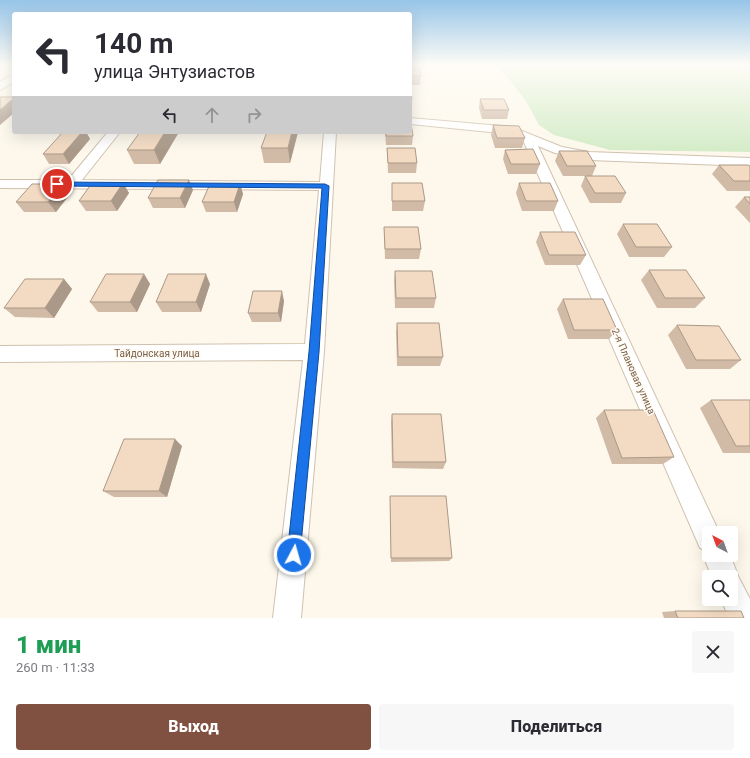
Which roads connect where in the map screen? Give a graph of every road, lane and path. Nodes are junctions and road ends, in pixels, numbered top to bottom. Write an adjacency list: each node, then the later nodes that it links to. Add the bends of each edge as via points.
1 (412, 121): 4 (street, via 505,130)
2 (112, 134): 7 (street)
3 (330, 134): 8 (street)
4 (528, 137): 5 (street, via 559,150 589,156 734,162); 11 (street, 2-я Плановая улица)
5 (747, 168)
6 (0, 184): 7 (street)
7 (72, 184): 8 (street)
8 (325, 186): 9 (street)
9 (314, 352): 10 (street, Тайдонская улица); 13 (street)
10 (0, 354)
11 (703, 526)
12 (738, 605): 14 (street)
13 (287, 618)
14 (744, 618)

